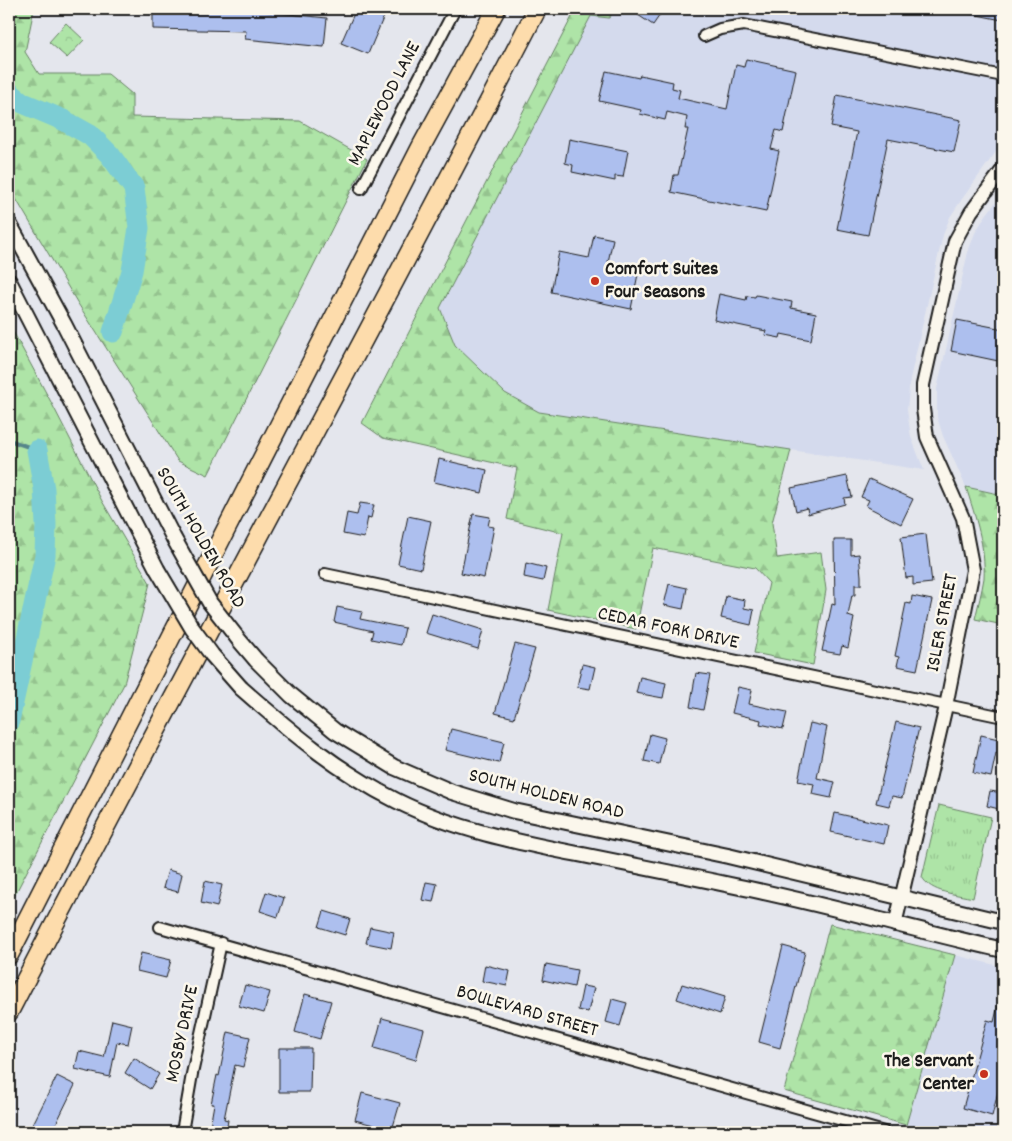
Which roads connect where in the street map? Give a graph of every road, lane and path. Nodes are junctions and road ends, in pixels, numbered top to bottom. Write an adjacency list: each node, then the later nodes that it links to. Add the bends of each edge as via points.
1 (455, 9): 9 (street, MAPLEWOOD LANE)
2 (495, 9): 21 (highway, via 421,147)
3 (538, 9): 6 (highway)
4 (548, 9): 6 (highway)
5 (704, 36): 7 (street, via 720,29 744,25)
6 (511, 60): 22 (highway)
7 (1003, 76)
8 (1003, 169): 13 (street, ISLER STREET, via 971,212 956,242 923,385 927,437 963,518 973,570)
9 (361, 189)
10 (9, 223): 15 (main road, SOUTH HOLDEN ROAD, bridge, via 210,603 256,660 291,695 336,731 394,767 452,792 514,811 728,856)
11 (9, 281): 17 (main road, bridge, via 156,568 192,628 241,688 329,762 392,799 472,829 534,845 758,890)
12 (325, 574): 13 (street, CEDAR FORK DRIVE)
13 (946, 706): 14 (street, CEDAR FORK DRIVE); 15 (street, ISLER STREET)
14 (1003, 717)
15 (902, 898): 16 (main road, SOUTH HOLDEN ROAD); 17 (street, ISLER STREET)
16 (1003, 922)
17 (895, 925): 20 (main road)
18 (160, 926): 19 (street, BOULEVARD STREET)
19 (221, 944): 23 (street, MOSBY DRIVE); 24 (street, BOULEVARD STREET)
20 (1003, 950)
21 (9, 954)
22 (9, 1012)
23 (182, 1132)
24 (884, 1132)

